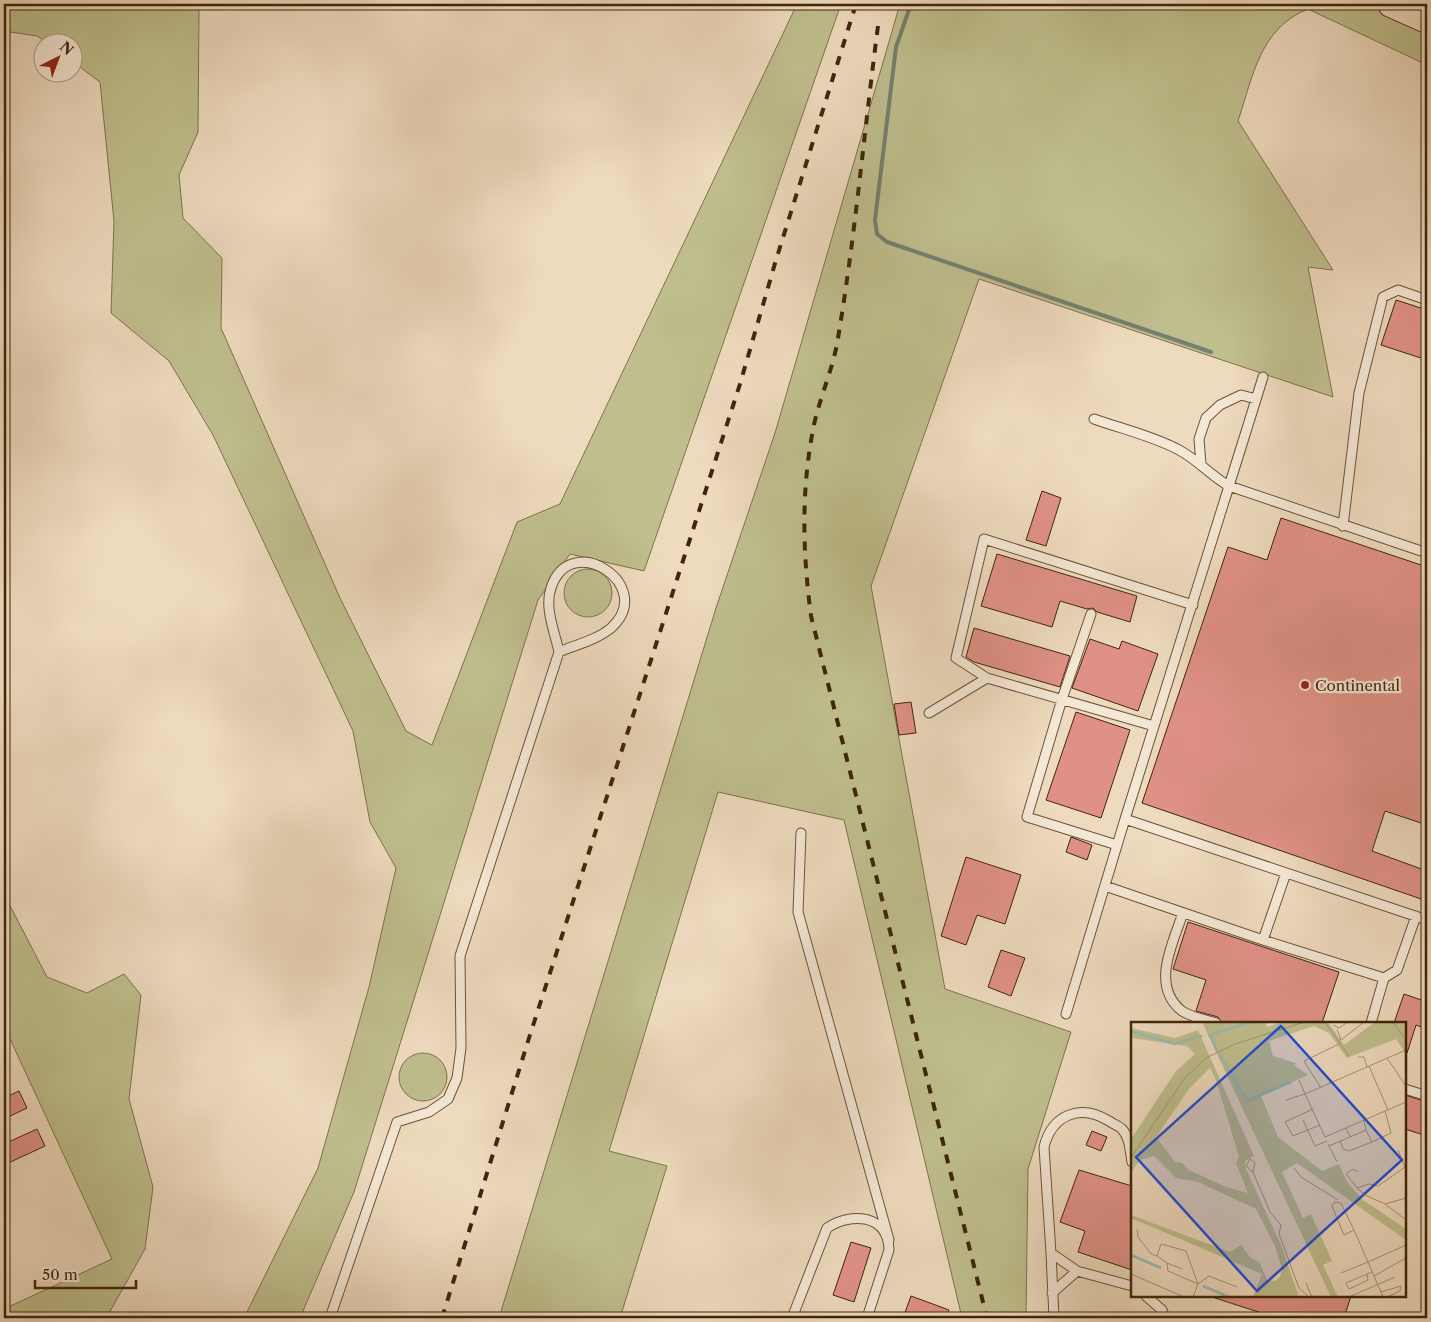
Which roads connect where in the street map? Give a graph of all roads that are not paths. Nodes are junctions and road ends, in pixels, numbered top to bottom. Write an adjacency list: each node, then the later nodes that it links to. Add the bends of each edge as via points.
1 (1391, 4): 2 (main road)
2 (1427, 20)
3 (1427, 300): 9 (lane, via 1398,290 1383,297 1359,393)
4 (1263, 377): 5 (lane)
5 (1256, 399): 7 (lane, via 1241,395 1220,405 1206,418 1199,439); 8 (lane)
6 (1094, 419): 7 (lane, via 1178,449)
7 (1202, 464): 8 (lane)
8 (1229, 486): 9 (lane); 11 (lane)
9 (1343, 526): 10 (lane)
10 (1427, 553)
11 (1193, 605): 14 (lane, via 984,539 956,658); 17 (lane)
12 (1091, 614): 15 (lane)
13 (559, 652): 13 (lane, via 549,605 554,581 565,569 581,562 598,564 606,568 622,589 624,597 620,614 603,633); 40 (lane, via 460,956 461,1048 457,1078 448,1099 429,1112 397,1122)
14 (987, 678): 15 (lane); 16 (lane)
15 (1062, 699): 17 (lane); 20 (lane, via 1027,817)
16 (929, 713)
17 (1154, 726): 18 (lane)
18 (1125, 819): 20 (lane); 21 (lane)
19 (801, 833): 34 (lane, via 798,912)
20 (1117, 845): 22 (lane)
21 (1286, 873): 24 (lane); 26 (lane)
22 (1105, 886): 23 (lane); 28 (lane)
23 (1183, 913): 26 (lane); 29 (lane, via 1164,973 1168,994 1183,1012)
24 (1416, 916): 25 (lane); 27 (lane, via 1397,970)
25 (1427, 920)
26 (1263, 940): 27 (lane)
27 (1384, 978): 30 (lane)
28 (1066, 1014)
29 (1213, 1022)
30 (1370, 1022)
31 (1406, 1089): 32 (lane)
32 (1427, 1096)
33 (1131, 1156): 35 (lane, via 1122,1129 1101,1116 1079,1112 1057,1121 1047,1133 1044,1147)
34 (888, 1240): 41 (lane, via 874,1222 862,1218 846,1218 827,1228); 42 (lane, via 889,1250)
35 (1051, 1252): 36 (lane); 38 (lane)
36 (1077, 1271): 37 (lane); 38 (lane)
37 (1131, 1286)
38 (1052, 1292): 43 (lane)
39 (1147, 1297): 44 (lane, via 1162,1310)
40 (330, 1318)
41 (792, 1318)
42 (867, 1318)
43 (1054, 1318)
44 (1165, 1318)

